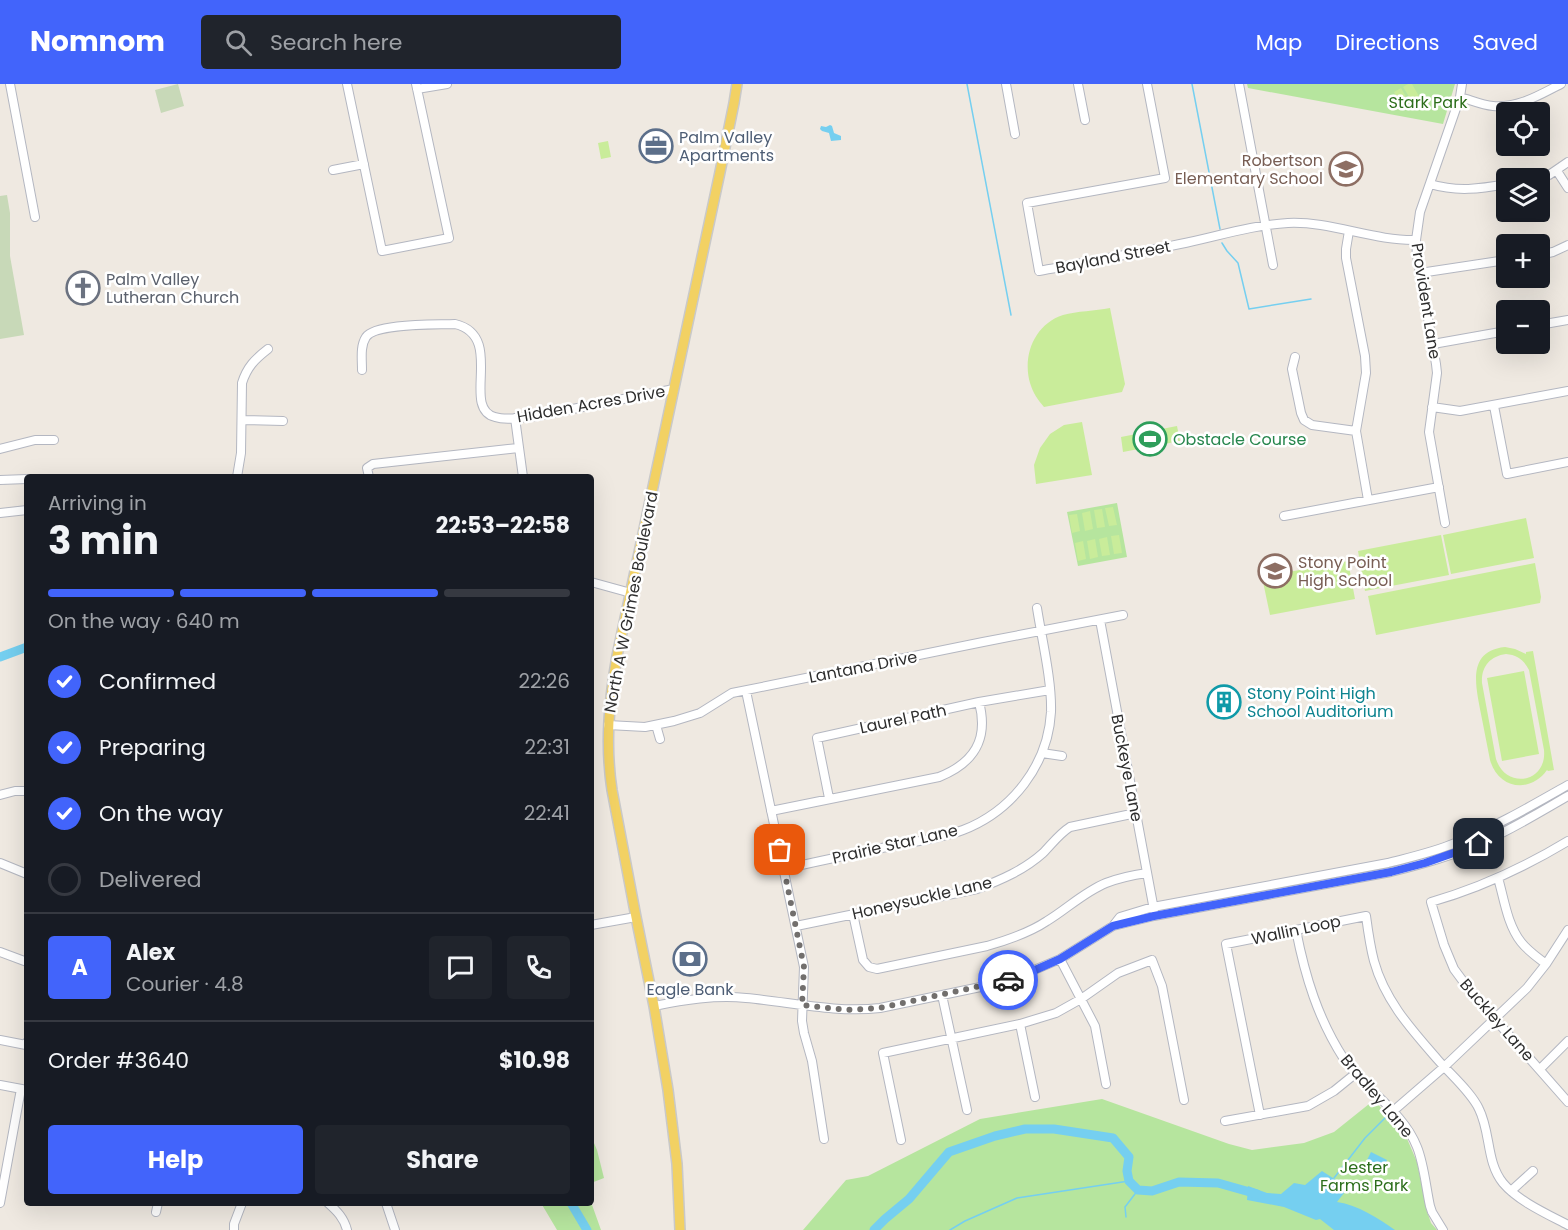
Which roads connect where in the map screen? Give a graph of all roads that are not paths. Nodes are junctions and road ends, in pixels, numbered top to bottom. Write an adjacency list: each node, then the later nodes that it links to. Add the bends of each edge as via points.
1 (10, 84): 23 (street)
2 (347, 84): 16 (street)
3 (447, 84): 11 (street)
4 (737, 84): 39 (main road, North A W Grimes Boulevard)
5 (1006, 84): 14 (street)
6 (1078, 84): 13 (street)
7 (1147, 84): 24 (street, Bayland Street, via 1165,178 1027,203 1039,270)
8 (1239, 84): 24 (street)
9 (1462, 84): 12 (street, Provident Lane)
10 (1561, 84): 12 (street, via 1535,98 1509,105 1492,106)
11 (417, 87): 16 (street, via 449,238 382,251)
12 (1460, 97): 20 (street, Provident Lane)
13 (1085, 120)
14 (1015, 134)
15 (1568, 162): 18 (street)
16 (364, 164): 17 (street)
17 (333, 170)
18 (1557, 171): 19 (street); 22 (street)
19 (1550, 174)
20 (1430, 184): 21 (street, via 1467,190); 26 (street, Provident Lane)
21 (1496, 186)
22 (1568, 188)
23 (35, 217)
24 (1266, 226): 25 (street, Bayland Street, via 1307,224); 30 (street)
25 (1349, 231): 26 (street, Bayland Street); 46 (street, via 1346,258 1366,364)
26 (1416, 240): 31 (street, Provident Lane)
27 (1568, 245): 28 (street)
28 (1550, 253)
29 (1496, 262): 31 (street)
30 (1273, 265)
31 (1420, 273): 35 (street, Provident Lane)
32 (1568, 320): 33 (street)
33 (1550, 323)
34 (1496, 333): 35 (street)
35 (1433, 344): 42 (street, Provident Lane, via 1437,373)
36 (268, 349): 44 (street, via 252,362 244,376)
37 (1295, 357): 46 (street, via 1292,369 1304,420)
38 (362, 370): 43 (street, Hidden Acres Drive, via 363,345 374,330 461,326 472,333 480,347 483,409 493,417)
39 (674, 389): 43 (street, Hidden Acres Drive); 63 (main road, North A W Grimes Boulevard)
40 (1568, 391): 41 (street)
41 (1494, 406): 42 (street, via 1460,411); 50 (street, via 1507,474)
42 (1432, 407): 56 (street, Provident Lane, via 1429,432)
43 (515, 418): 48 (street)
44 (242, 420): 45 (street); 51 (street)
45 (283, 421)
46 (1356, 431): 57 (street)
47 (54, 440): 49 (street, via 35,440)
48 (518, 448): 52 (street, via 373,464 367,468); 53 (street)
49 (0, 449)
50 (1568, 462)
51 (238, 474)
52 (368, 474)
53 (522, 474)
54 (24, 479): 55 (street)
55 (0, 480)
56 (1439, 487): 57 (street); 61 (street, Provident Lane)
57 (1368, 500): 60 (street)
58 (24, 510): 59 (street)
59 (0, 513)
60 (1284, 516)
61 (1445, 523)
62 (594, 583): 63 (street)
63 (631, 593): 71 (main road, North A W Grimes Boulevard, via 610,694)
64 (1037, 608): 67 (street, Prairie Star Lane)
65 (1123, 615): 66 (street, Lantana Drive)
66 (1100, 620): 67 (street, Lantana Drive); 82 (street, Buckeye Lane)
67 (1040, 631): 68 (street, Prairie Star Lane); 69 (street, Lantana Drive)
68 (1050, 690): 70 (street, Laurel Path); 74 (street, Prairie Star Lane, via 1049,727)
69 (746, 691): 72 (street, Lantana Drive, via 732,693 700,713); 81 (street)
70 (979, 702): 80 (street, via 981,738 971,756 957,769 939,777); 80 (street, Laurel Path, via 817,738)
71 (608, 725): 72 (street, Lantana Drive); 92 (main road, North A W Grimes Boulevard, via 609,770)
72 (656, 725): 73 (street)
73 (660, 740)
74 (1042, 753): 75 (street); 85 (street, Prairie Star Lane, via 1015,795 975,825 937,837)
75 (1062, 756)
76 (1568, 785): 89 (street, via 1489,829 1422,855)
77 (24, 791): 78 (street)
78 (0, 795)
79 (1568, 796): 91 (street, via 1507,831 1425,863)
80 (829, 798): 81 (street)
81 (771, 811): 85 (street)
82 (1136, 813): 87 (street, Buckeye Lane); 90 (street, Honeysuckle Lane, via 1070,827 1030,863 990,884)
83 (1568, 841): 88 (street, Buckley Lane)
84 (0, 863): 86 (street)
85 (784, 869): 94 (street)
86 (24, 873)
87 (1147, 873): 89 (street, Buckeye Lane); 90 (street, via 1097,887 1046,922 1005,941 878,969 863,960)
88 (1498, 878): 101 (street, via 1519,940); 106 (street, Buckley Lane, via 1431,902 1454,969)
89 (1153, 907): 91 (street, Buckeye Lane); 95 (street, via 1120,918)
90 (853, 914): 94 (street, Honeysuckle Lane)
91 (1154, 916): 95 (street)
92 (636, 917): 93 (street); 105 (main road, North A W Grimes Boulevard)
93 (594, 922)
94 (796, 926): 104 (street, via 804,967)
95 (1113, 926): 99 (street)
96 (1296, 930): 112 (street, Wallin Loop, via 1365,916 1374,961 1393,1005); 114 (street, Bradley Lane, via 1315,1005); 123 (street, Wallin Loop, via 1226,944)
97 (1568, 930): 101 (street)
98 (0, 952): 100 (street)
99 (1060, 959): 102 (street, via 1013,979); 103 (street)
100 (24, 961)
101 (1546, 964): 106 (street)
102 (942, 995): 104 (street, via 865,1010); 108 (street)
103 (1081, 999): 107 (street, via 1056,1013); 115 (street, via 1095,1026); 119 (street, via 1118,973 1152,960 1162,986)
104 (802, 1005): 105 (street, via 737,997); 125 (street)
105 (654, 1006): 139 (main road, North A W Grimes Boulevard, via 676,1153)
106 (1495, 1020): 112 (street); 113 (street, Buckley Lane)
107 (1020, 1024): 108 (street); 118 (street)
108 (951, 1039): 121 (street); 126 (street, via 883,1053)
109 (0, 1040): 111 (street)
110 (1568, 1041): 113 (street)
111 (24, 1045)
112 (1444, 1067): 122 (street); 128 (street, via 1479,1110 1494,1169)
113 (1540, 1070): 120 (street, Buckley Lane)
114 (1355, 1074): 122 (street, Bradley Lane); 123 (street, via 1308,1106)
115 (1106, 1084)
116 (0, 1085): 117 (street)
117 (24, 1089): 129 (street)
118 (1035, 1097)
119 (1184, 1100)
120 (1568, 1102)
121 (967, 1110)
122 (1392, 1112): 140 (street, Bradley Lane, via 1417,1146 1430,1206)
123 (1260, 1115): 124 (street)
124 (1225, 1121)
125 (825, 1139)
126 (901, 1140)
127 (1533, 1171): 128 (street)
128 (1511, 1191): 135 (street)
129 (0, 1203)
130 (157, 1206): 134 (street)
131 (241, 1206): 136 (street)
132 (331, 1206): 137 (street, via 346,1223)
133 (387, 1206): 138 (street)
134 (156, 1212)
135 (1568, 1225)
136 (234, 1230)
137 (347, 1230)
138 (395, 1230)
139 (680, 1230)
140 (1443, 1230)

